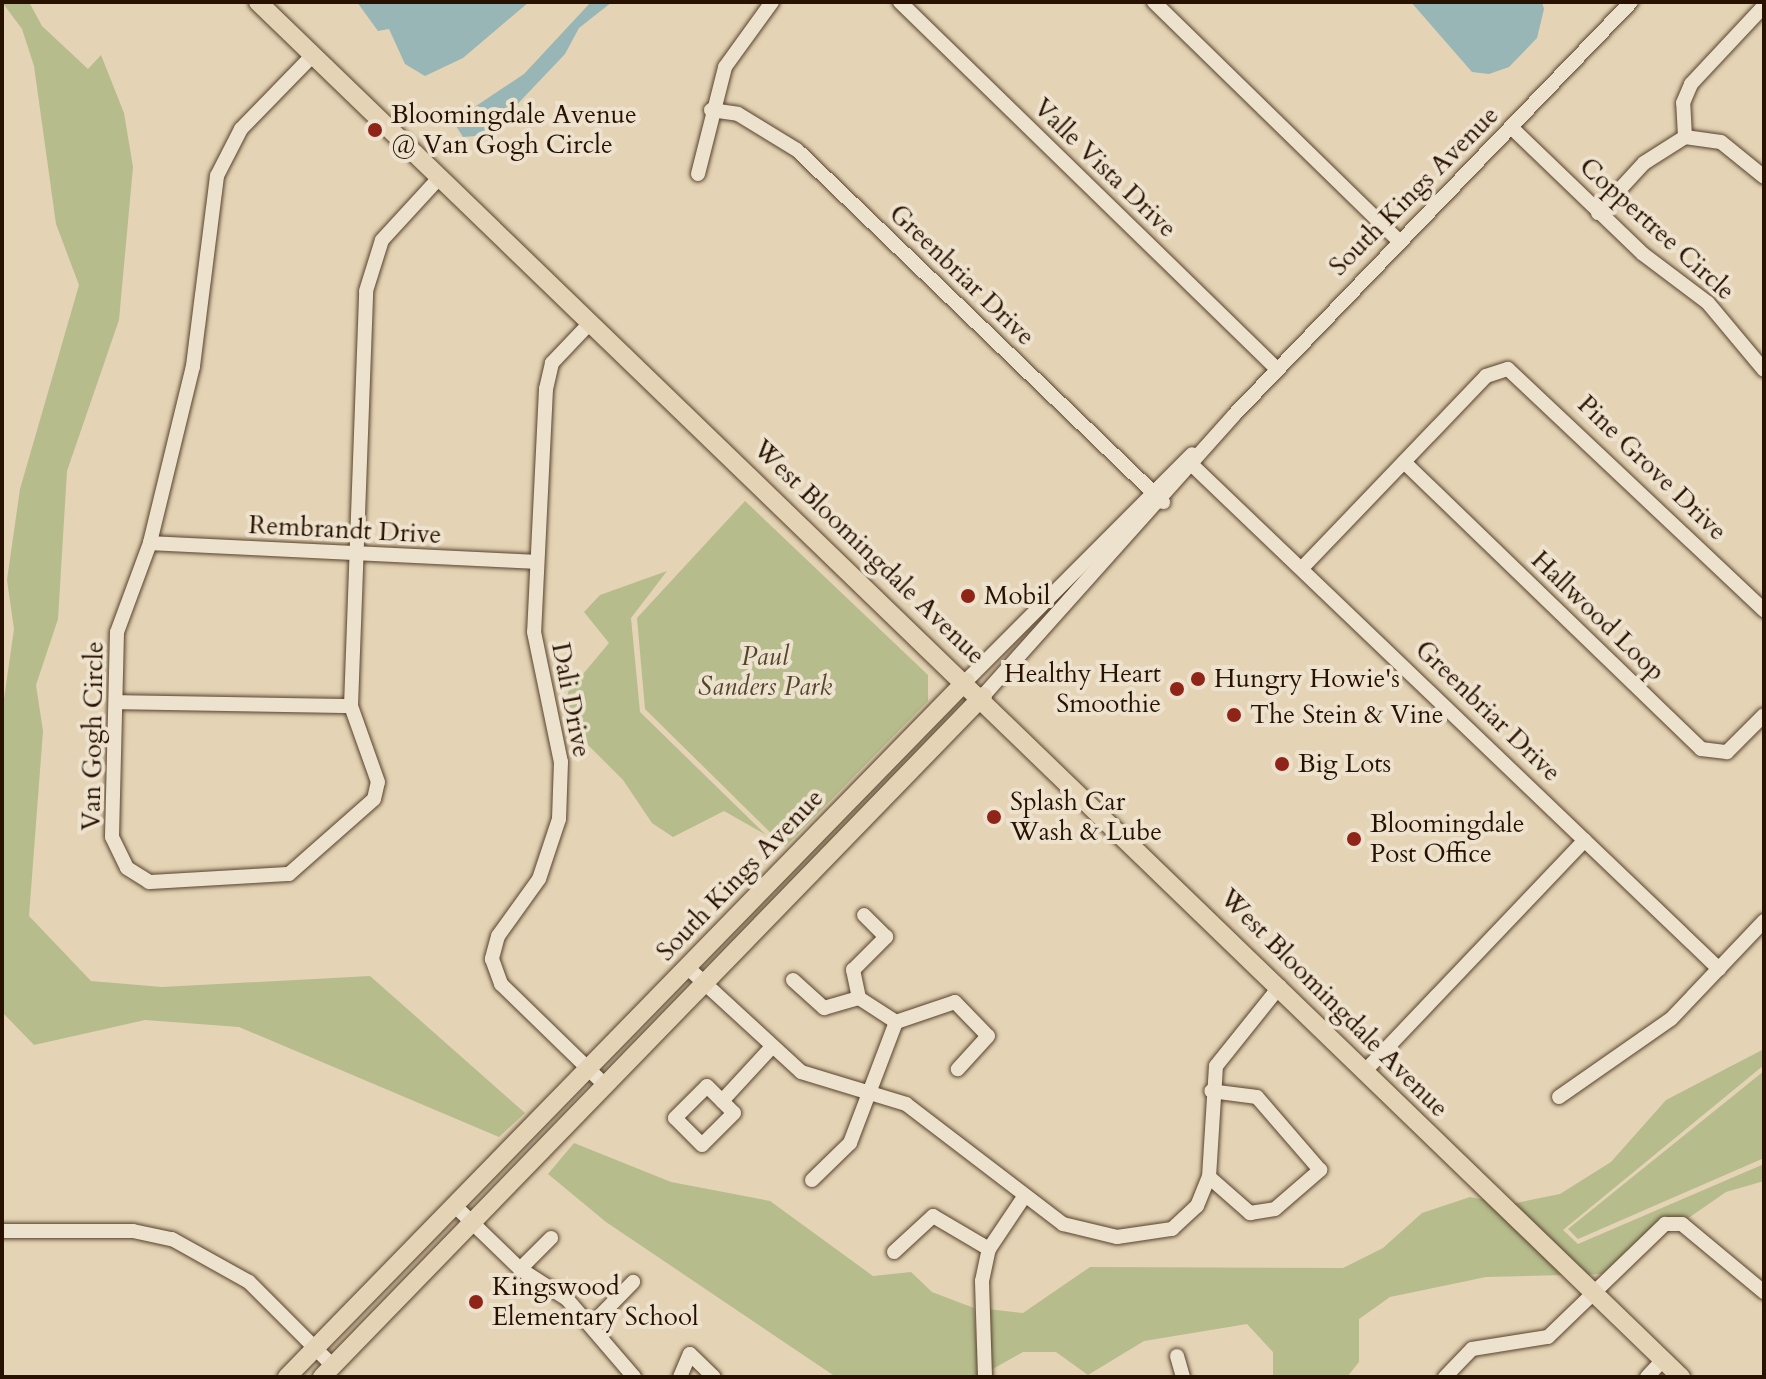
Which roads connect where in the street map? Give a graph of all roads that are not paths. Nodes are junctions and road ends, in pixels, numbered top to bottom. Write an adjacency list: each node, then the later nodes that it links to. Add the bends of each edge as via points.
1 (258, 2): 7 (main road, West Bloomingdale Avenue)
2 (772, 2): 8 (street, via 744,32)
3 (900, 2): 17 (street, Valle Vista Drive)
4 (1154, 2): 15 (street)
5 (1631, 2): 9 (street, South Kings Avenue)
6 (1764, 6): 10 (street, via 1691,84 1683,103)
7 (312, 56): 13 (main road, West Bloomingdale Avenue); 22 (street, Van Gogh Circle, via 241,129 217,176 204,308)
8 (711, 110): 11 (street); 21 (street, Greenbriar Drive, via 738,114 797,150)
9 (1513, 129): 14 (street, Coppertree Circle); 15 (street, South Kings Avenue)
10 (1685, 137): 12 (street, via 1721,142); 14 (street, via 1644,163)
11 (698, 174)
12 (1764, 177)
13 (438, 179): 16 (main road, West Bloomingdale Avenue); 23 (street, Van Gogh Circle, via 392,226 372,264)
14 (1598, 213): 18 (street, Coppertree Circle, via 1708,303)
15 (1399, 241): 17 (street, South Kings Avenue)
16 (589, 324): 24 (street, Dali Drive, via 548,374); 27 (main road, West Bloomingdale Avenue)
17 (1277, 369): 19 (street, South Kings Avenue)
18 (1764, 370)
19 (1192, 460): 21 (street, South Kings Avenue); 25 (street, Greenbriar Drive)
20 (1404, 462): 25 (street); 26 (street, Pine Grove Drive, via 1502,369 1520,374); 31 (street, Hallwood Loop, via 1701,749 1727,752)
21 (1158, 497): 27 (street, South Kings Avenue); 28 (street, South Kings Avenue)
22 (150, 543): 23 (street, Rembrandt Drive); 29 (street, Van Gogh Circle, via 117,632)
23 (355, 557): 24 (street, Rembrandt Drive); 30 (street, Van Gogh Circle)
24 (537, 562): 43 (street, Dali Drive, via 534,641 562,798 543,872 496,941 492,963 501,984)
25 (1304, 566): 32 (street, Greenbriar Drive)
26 (1764, 610)
27 (966, 681): 28 (main road, West Bloomingdale Avenue); 35 (main road, South Kings Avenue)
28 (983, 696): 38 (main road, South Kings Avenue); 39 (main road, West Bloomingdale Avenue)
29 (116, 702): 30 (street); 30 (street, Van Gogh Circle, via 112,837 127,868 149,882 289,874 309,863 374,799 378,782)
30 (351, 706)
31 (1764, 715)
32 (1585, 840): 36 (street, Greenbriar Drive); 45 (street)
33 (864, 915): 40 (street, via 886,937 853,970)
34 (1764, 921): 36 (street)
35 (687, 967): 38 (street); 43 (main road, South Kings Avenue)
36 (1719, 969): 49 (street, via 1671,1019)
37 (793, 980): 40 (street, via 824,1008)
38 (703, 983): 42 (street); 46 (main road, South Kings Avenue)
39 (1280, 986): 45 (main road, West Bloomingdale Avenue); 48 (street, via 1226,1048)
40 (859, 998): 41 (street)
41 (896, 1022): 44 (street, via 955,1002 988,1036); 47 (street)
42 (770, 1049): 47 (street, via 801,1072); 50 (street)
43 (588, 1068): 46 (street, Dali Drive); 54 (main road, South Kings Avenue)
44 (958, 1069)
45 (1364, 1072): 62 (main road, West Bloomingdale Avenue)
46 (605, 1085): 55 (main road, South Kings Avenue)
47 (871, 1091): 52 (street, via 850,1143); 53 (street, via 954,1134)
48 (1211, 1091): 51 (street); 51 (street, via 1257,1097 1320,1170 1275,1209 1250,1213)
49 (1559, 1097)
50 (722, 1101)
51 (1209, 1177): 53 (street, via 1197,1206 1172,1229 1117,1237 1086,1234)
52 (812, 1180)
53 (1024, 1197): 58 (street)
54 (454, 1205): 55 (street); 65 (main road, South Kings Avenue)
55 (471, 1221): 60 (street); 68 (main road, South Kings Avenue)
56 (2, 1231): 65 (street, via 133,1231 172,1239 234,1271)
57 (551, 1238): 60 (street)
58 (989, 1249): 59 (street, via 933,1216); 73 (street, via 980,1324)
59 (894, 1252)
60 (520, 1269): 64 (street)
61 (633, 1282): 64 (street)
62 (1592, 1292): 63 (street, via 1665,1224 1682,1224); 67 (main road, West Bloomingdale Avenue); 75 (street, via 1548,1337 1472,1349)
63 (1764, 1292)
64 (592, 1324): 70 (street)
65 (315, 1349): 68 (street); 69 (main road, South Kings Avenue)
66 (1177, 1356): 74 (street)
67 (1663, 1360): 76 (street); 77 (main road, West Bloomingdale Avenue)
68 (328, 1372)
69 (287, 1377)
70 (634, 1377)
71 (680, 1377): 72 (street, via 690,1354)
72 (714, 1377)
73 (985, 1377)
74 (1183, 1377)
75 (1445, 1377)
76 (1647, 1377)
77 (1681, 1377)

